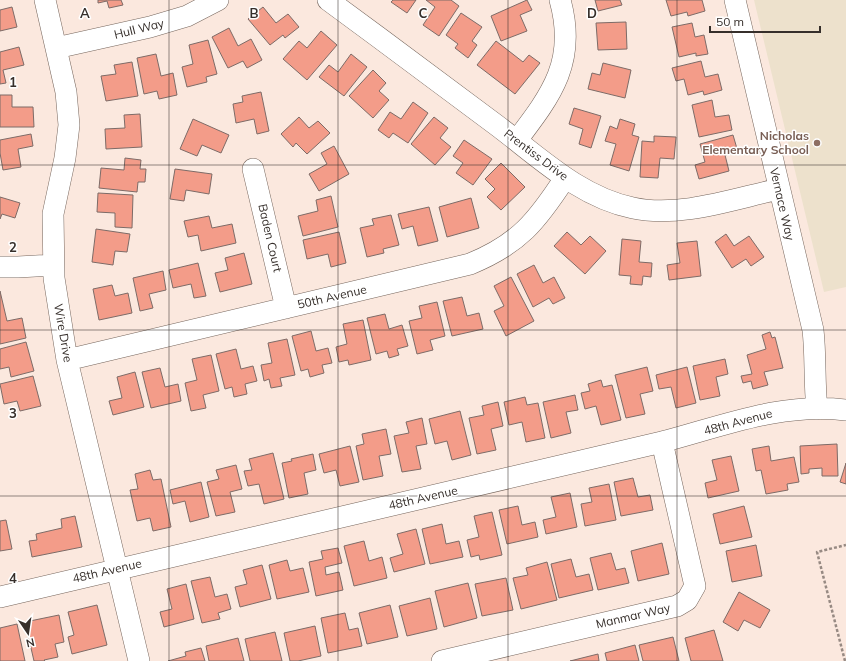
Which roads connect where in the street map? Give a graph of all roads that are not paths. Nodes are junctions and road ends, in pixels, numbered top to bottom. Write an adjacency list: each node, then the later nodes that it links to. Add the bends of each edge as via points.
1 (45, 0): 6 (street, Wire Drive)
2 (218, 0): 6 (street, Hull Way, via 201,10 150,27)
3 (328, 0): 7 (street, Prentiss Drive)
4 (560, 0): 7 (street, via 565,46 559,74 549,96)
5 (735, 0): 10 (street, Vernace Way)
6 (56, 48): 11 (street, Wire Drive, via 66,92 69,125 53,214)
7 (516, 140): 9 (street, Prentiss Drive)
8 (253, 169): 13 (street, Baden Court)
9 (565, 178): 10 (street, Prentiss Drive, via 611,202 658,211 697,208); 13 (street, 50th Avenue, via 527,229 486,258 455,269)
10 (779, 189): 15 (street, Vernace Way, via 813,330)
11 (52, 265): 12 (street); 14 (street, Wire Drive)
12 (0, 267)
13 (286, 308): 14 (street, 50th Avenue)
14 (67, 360): 18 (street, Wire Drive)
15 (817, 408): 16 (street, 48th Avenue); 17 (street, 48th Avenue, via 769,413)
16 (846, 410)
17 (662, 442): 18 (street, 48th Avenue); 21 (street, Manmar Way, via 695,586 687,600 677,606)
18 (117, 569): 19 (street, 48th Avenue); 20 (street, Wire Drive)
19 (0, 597)
20 (139, 661)
21 (442, 661)

